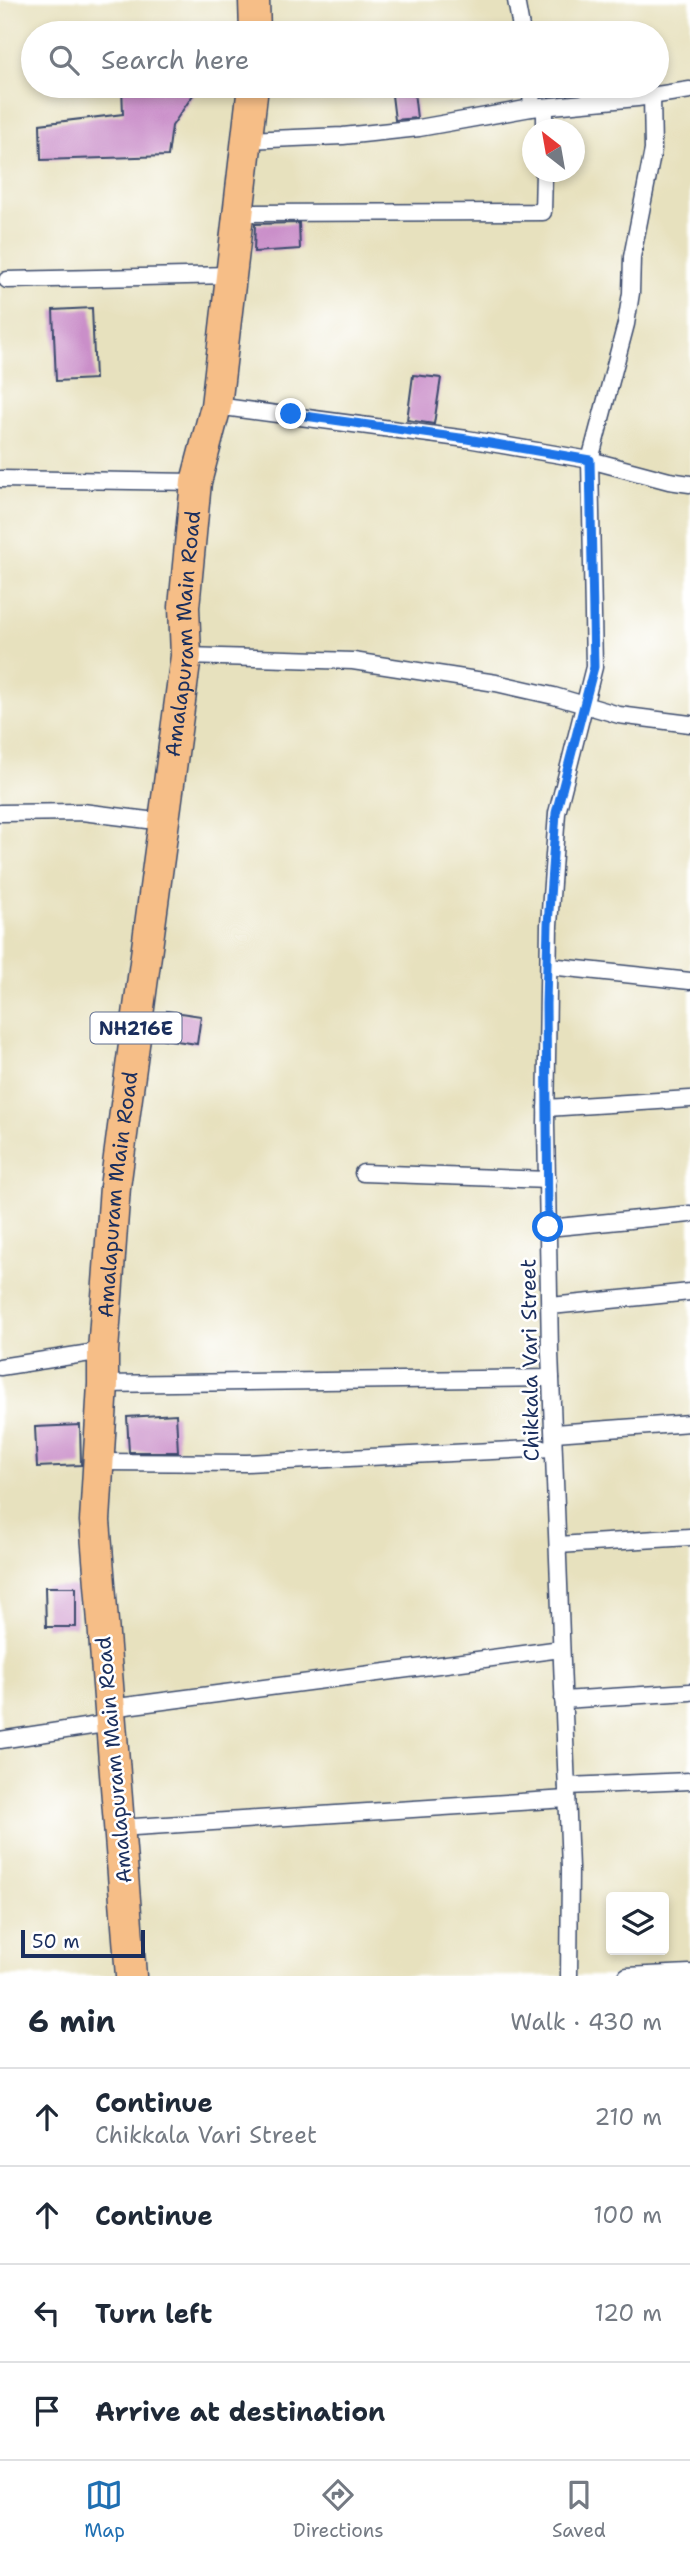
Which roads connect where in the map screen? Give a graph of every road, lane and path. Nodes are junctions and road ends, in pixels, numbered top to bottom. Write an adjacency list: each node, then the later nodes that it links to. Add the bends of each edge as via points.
1 (254, 0): 3 (highway)
2 (516, 0): 4 (street)
3 (255, 21)
4 (520, 21)
5 (690, 90): 6 (street)
6 (669, 93)
7 (251, 98): 13 (highway, Amalapuram Main Road / NH216E)
8 (535, 98): 11 (street)
9 (633, 98): 11 (street)
10 (652, 98): 19 (street, Chikkala Vari Street, via 653,150 632,257 626,324)
11 (538, 108): 12 (street); 13 (street, via 419,128)
12 (542, 119)
13 (246, 140): 15 (highway, Amalapuram Main Road / NH216E)
14 (544, 182): 15 (street, via 543,212)
15 (238, 212): 16 (highway, Amalapuram Main Road / NH216E)
16 (231, 275): 17 (street); 18 (highway, Amalapuram Main Road / NH216E)
17 (7, 281)
18 (216, 406): 19 (street); 21 (highway, Amalapuram Main Road / NH216E)
19 (590, 460): 22 (street); 24 (street, Chikkala Vari Street, via 594,667)
20 (0, 479): 21 (street)
21 (196, 482): 23 (highway, Amalapuram Main Road / NH216E, via 184,607)
22 (690, 484)
23 (186, 656): 24 (street, via 353,661 496,683); 27 (highway, Amalapuram Main Road / NH216E)
24 (584, 704): 25 (street, via 619,715); 28 (street, Chikkala Vari Street, via 556,813)
25 (690, 723)
26 (0, 813): 27 (street, via 82,813)
27 (164, 822): 38 (highway, Amalapuram Main Road / NH216E, via 115,1187)
28 (549, 966): 29 (street); 31 (street, Chikkala Vari Street)
29 (690, 981)
30 (690, 1099): 31 (street)
31 (546, 1108): 33 (street, Chikkala Vari Street)
32 (363, 1174): 33 (street)
33 (548, 1180): 35 (street, Chikkala Vari Street)
34 (690, 1214): 35 (street)
35 (548, 1227): 37 (street, Chikkala Vari Street)
36 (690, 1292): 37 (street)
37 (551, 1306): 40 (street, Chikkala Vari Street)
38 (103, 1351): 39 (street); 41 (highway, Amalapuram Main Road / NH216E)
39 (0, 1367)
40 (551, 1378): 41 (street); 43 (street, Chikkala Vari Street)
41 (103, 1384): 44 (highway, Amalapuram Main Road / NH216E)
42 (690, 1423): 43 (street)
43 (554, 1440): 44 (street, via 247,1464); 46 (street, Chikkala Vari Street)
44 (98, 1462): 50 (highway, Amalapuram Main Road / NH216E, via 95,1521)
45 (690, 1537): 46 (street)
46 (558, 1545): 47 (street, Chikkala Vari Street)
47 (561, 1649): 49 (street, Chikkala Vari Street); 50 (street)
48 (690, 1692): 49 (street)
49 (563, 1700): 53 (street, Chikkala Vari Street)
50 (110, 1715): 51 (street); 54 (highway, Amalapuram Main Road / NH216E)
51 (0, 1740)
52 (690, 1781): 53 (street)
53 (567, 1792): 54 (street); 57 (street, Chikkala Vari Street)
54 (119, 1828): 56 (highway, Amalapuram Main Road / NH216E)
55 (690, 1973): 58 (street)
56 (131, 1976)
57 (569, 1976)
58 (627, 1976)

